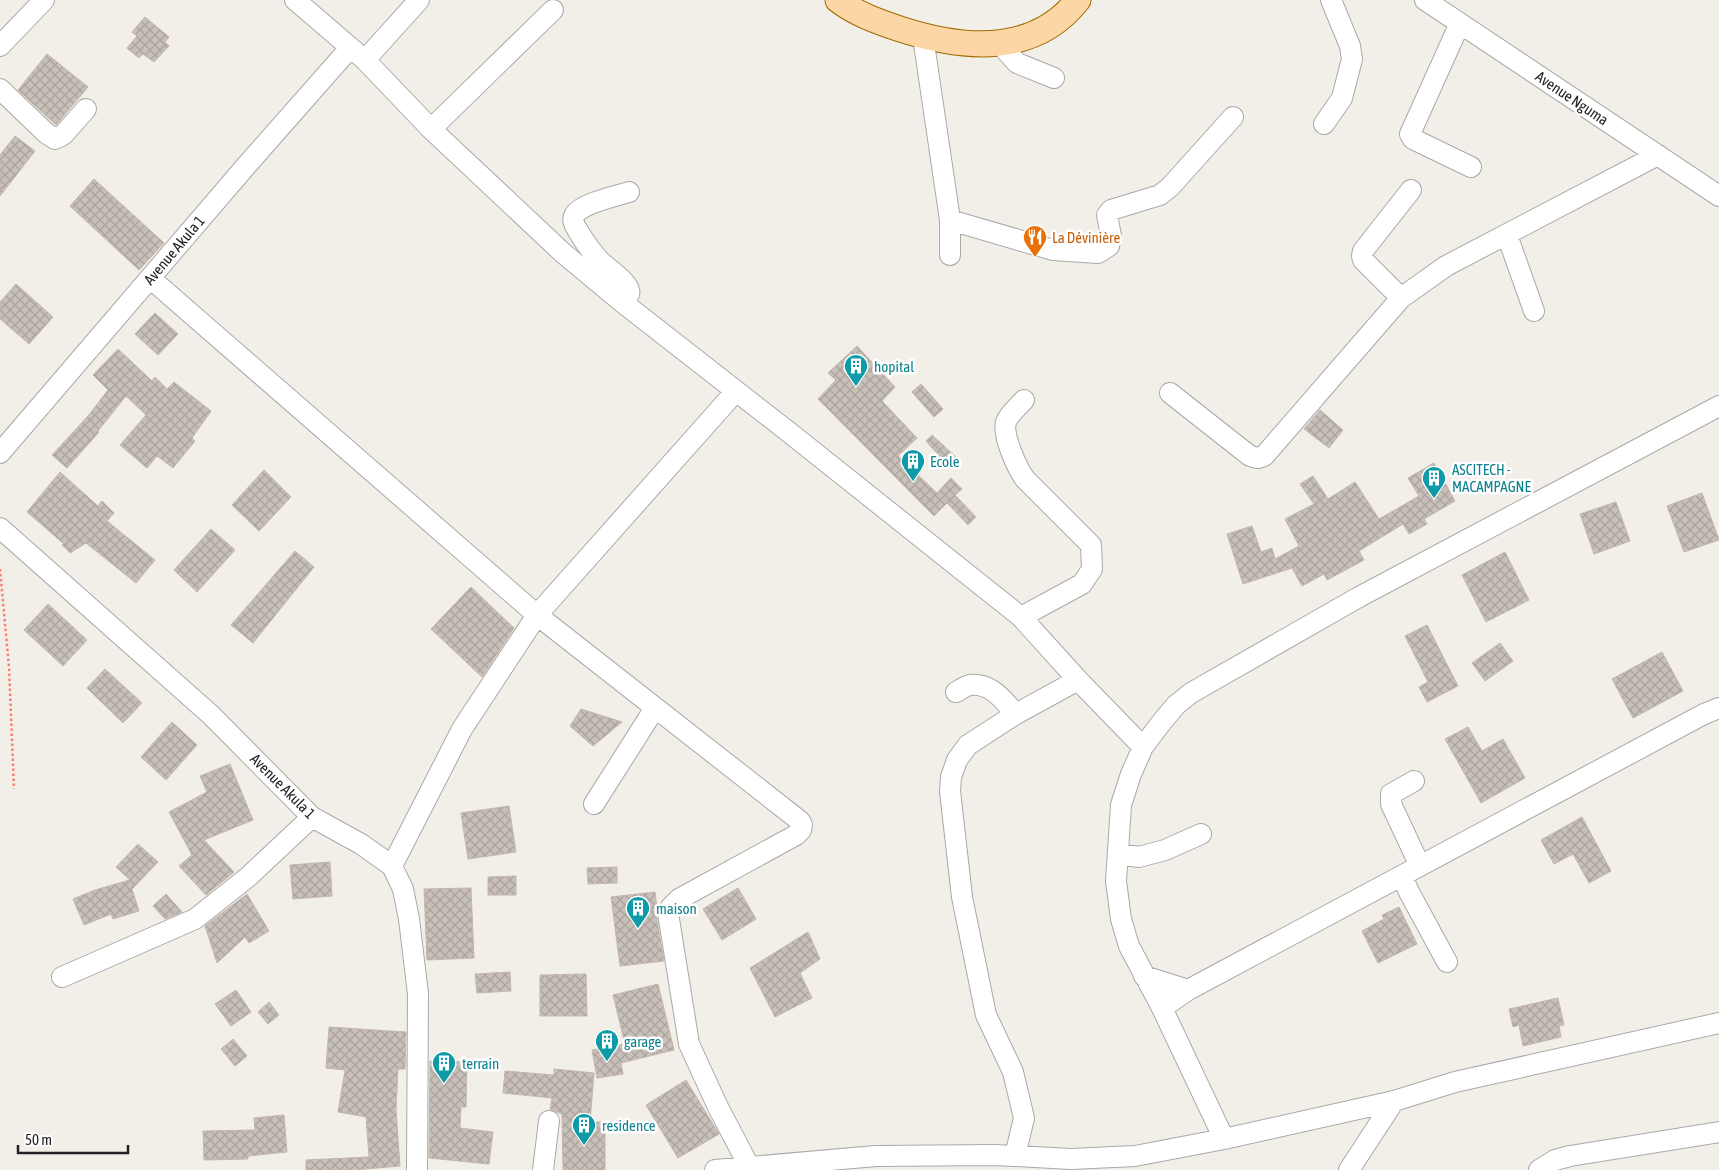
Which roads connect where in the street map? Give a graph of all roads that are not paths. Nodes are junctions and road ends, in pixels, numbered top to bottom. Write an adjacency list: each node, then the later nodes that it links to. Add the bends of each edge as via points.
1 (44, 0): 12 (street)
2 (295, 0): 13 (street)
3 (419, 0): 13 (street, Avenue Akula 1)
4 (838, 0): 10 (main road, via 881,23)
5 (1078, 0): 11 (main road, via 1040,32)
6 (1331, 0): 18 (street, via 1352,59 1342,98)
7 (1425, 0): 9 (street, Avenue Nguma)
8 (553, 10): 19 (street)
9 (1460, 23): 20 (street, Avenue Nguma); 21 (street, via 1411,136)
10 (923, 37): 11 (main road, via 968,45); 25 (street)
11 (1000, 43): 14 (street, via 1017,63)
12 (0, 46)
13 (357, 54): 19 (street); 28 (street, Avenue Akula 1, via 246,166)
14 (1054, 78)
15 (0, 89): 16 (street, via 55,139 63,135)
16 (86, 109)
17 (1233, 117): 25 (street, via 1160,195 1111,210 1107,215 1112,236 1109,246 1098,254 1053,250)
18 (1324, 124)
19 (431, 128): 30 (street, via 563,253)
20 (1658, 156): 24 (street, Avenue Nguma); 26 (street)
21 (1470, 167)
22 (1411, 190): 29 (street, via 1362,256)
23 (629, 192): 30 (street, via 586,206 573,218 586,244 630,290)
24 (1719, 196)
25 (950, 220): 27 (street)
26 (1507, 235): 29 (street, via 1437,272); 31 (street)
27 (950, 255)
28 (150, 278): 36 (street, Avenue Akula 1); 38 (street)
29 (1401, 298): 33 (street, via 1264,456 1250,456)
30 (622, 302): 32 (street)
31 (1534, 311)
32 (736, 391): 38 (street); 39 (street)
33 (1170, 393)
34 (1024, 400): 39 (street, via 1005,426 1018,468 1091,545 1092,569 1082,584)
35 (1719, 406): 45 (street, via 1359,597 1192,692 1176,705)
36 (0, 453)
37 (0, 528): 48 (street, Avenue Akula 1, via 211,714)
38 (537, 615): 42 (street); 51 (street, via 462,729)
39 (1021, 617): 40 (street)
40 (1078, 680): 44 (street); 45 (street)
41 (956, 692): 44 (street, via 969,685 985,688 997,693)
42 (656, 708): 47 (street); 68 (street, via 802,825 796,835 679,899 668,913 689,1044)
43 (1719, 708): 52 (street)
44 (1016, 714): 64 (street, via 968,745 951,777 950,791 962,897 986,1015 1013,1072 1024,1118)
45 (1143, 747): 50 (street, via 1121,805)
46 (1414, 781): 52 (street, via 1391,794 1391,804)
47 (594, 804)
48 (312, 817): 51 (street, Avenue Akula 1, via 361,844); 56 (street, via 248,877 195,919)
49 (1200, 834): 50 (street, via 1165,850 1139,857)
50 (1119, 854): 55 (street, via 1116,881 1121,918 1129,946)
51 (392, 866): 69 (street, Avenue Akula 1, via 403,889 418,994)
52 (1420, 866): 53 (street)
53 (1402, 876): 54 (street); 57 (street)
54 (1447, 962)
55 (1144, 976): 57 (street); 58 (street)
56 (62, 977)
57 (1188, 990): 58 (street)
58 (1162, 1008): 63 (street)
59 (1719, 1022): 60 (street, via 1455,1082)
60 (1394, 1101): 63 (street); 72 (street)
61 (549, 1122): 70 (street)
62 (1719, 1132): 73 (street, via 1570,1156)
63 (1224, 1139): 67 (street)
64 (1015, 1156): 65 (street); 67 (street)
65 (995, 1162): 66 (street)
66 (877, 1163): 68 (street)
67 (1140, 1163)
68 (750, 1169): 71 (street)
69 (417, 1170)
70 (543, 1170)
71 (715, 1170)
72 (1349, 1170)
73 (1538, 1170)

